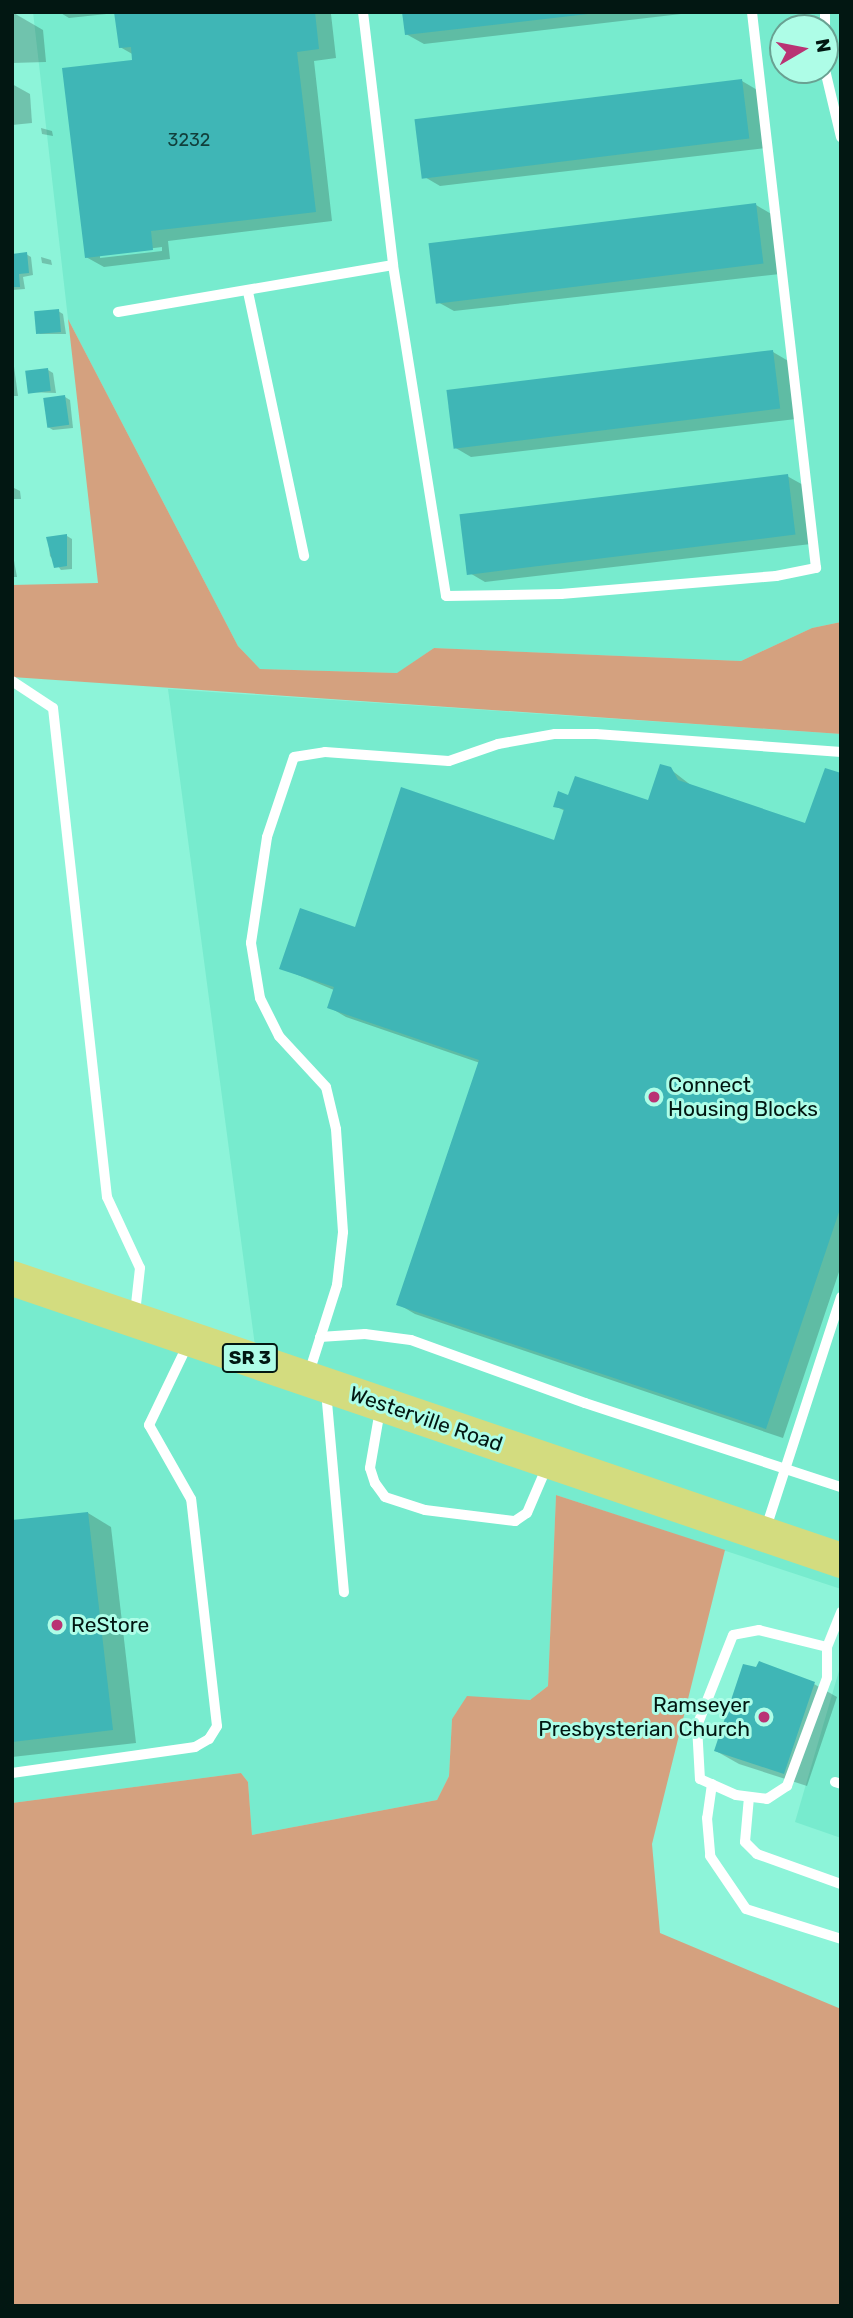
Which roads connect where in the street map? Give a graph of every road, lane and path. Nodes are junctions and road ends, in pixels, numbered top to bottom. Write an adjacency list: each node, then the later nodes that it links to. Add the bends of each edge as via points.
1 (363, 12): 5 (lane)
2 (752, 12): 5 (lane, via 816,568 776,576 561,594 446,596)
3 (828, 84): 4 (lane)
4 (841, 137)
5 (393, 265): 6 (lane)
6 (248, 292): 7 (lane); 8 (lane)
7 (118, 312)
8 (304, 556)
9 (12, 681): 13 (lane, via 52,708 107,1196 140,1268)
10 (841, 752): 14 (lane, via 555,734 498,744 449,761 325,752 294,757 267,837 251,943 260,998 279,1036 326,1087 336,1129 343,1232 337,1285)
11 (12, 1278): 13 (main road, Westerville Road / SR 3)
12 (841, 1297): 19 (lane)
13 (134, 1319): 15 (main road, Westerville Road / SR 3)
14 (320, 1337): 16 (lane); 19 (lane, via 365,1334 411,1340)
15 (191, 1338): 16 (main road, Westerville Road / SR 3); 26 (lane, via 149,1424 191,1499 217,1726 209,1739 195,1747)
16 (317, 1381): 17 (main road, Westerville Road / SR 3); 23 (lane)
17 (381, 1403): 18 (main road, Westerville Road / SR 3); 18 (lane, via 370,1468 386,1497 425,1510 515,1521 527,1513)
18 (549, 1461): 21 (main road, Westerville Road / SR 3)
19 (785, 1468): 20 (lane); 21 (lane)
20 (841, 1487)
21 (764, 1534): 22 (main road, Westerville Road / SR 3)
22 (841, 1560)
23 (344, 1592)
24 (841, 1612): 25 (lane)
25 (827, 1647): 27 (lane, via 760,1630 733,1635 697,1726 700,1779); 28 (lane, via 827,1678 787,1786 768,1799)
26 (12, 1773)
27 (712, 1784): 28 (lane); 30 (lane, via 707,1818 710,1856 746,1909)
28 (750, 1797): 29 (lane, via 745,1842 757,1854)
29 (841, 1884)
30 (841, 1939)

